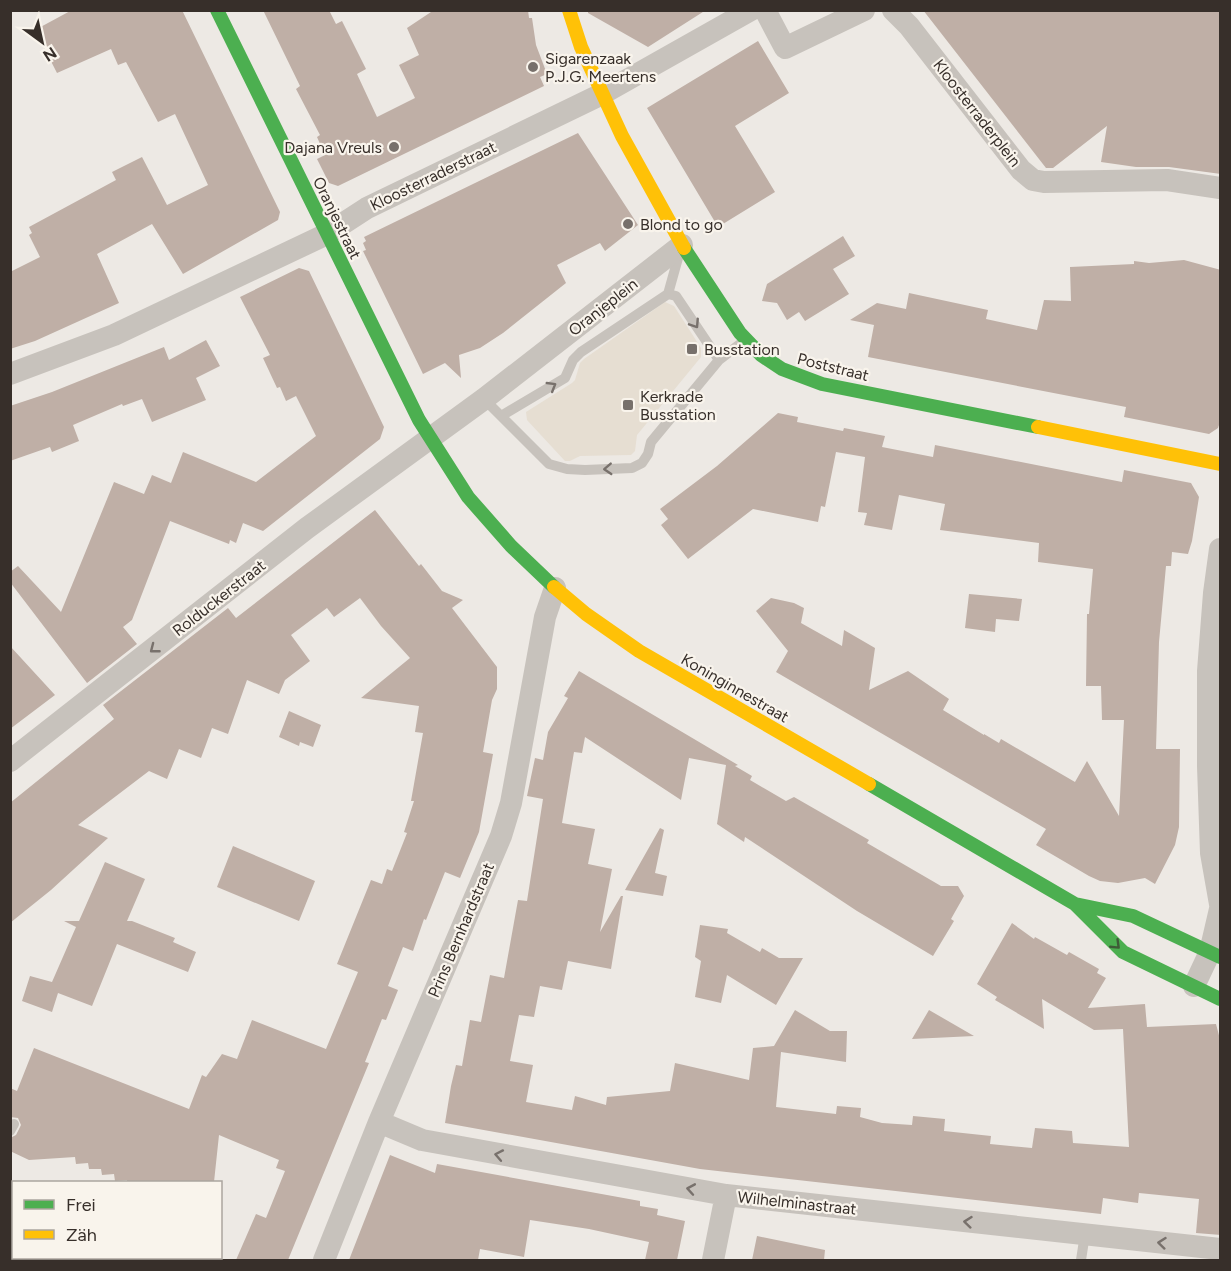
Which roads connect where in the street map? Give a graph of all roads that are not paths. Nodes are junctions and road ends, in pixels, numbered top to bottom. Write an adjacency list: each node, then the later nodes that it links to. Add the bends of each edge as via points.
1 (217, 10): 9 (main road, Oranjestraat)
2 (569, 10): 7 (main road, Poststraat)
3 (751, 10): 7 (street, Kloosterraderstraat)
4 (765, 10): 5 (street, via 785,48)
5 (864, 10)
6 (893, 10): 8 (street, Kloosterraderplein, via 1033,180 1167,180)
7 (602, 94): 9 (street, Kloosterraderstraat, via 366,208); 10 (main road, Poststraat, via 636,167)
8 (1221, 188)
9 (327, 234): 14 (street, Kloosterraderstraat, via 114,335); 17 (main road, Oranjestraat)
10 (682, 245): 11 (lane); 12 (main road, Poststraat); 15 (street, Oranjeplein)
11 (668, 294): 13 (lane, one-way to 13, via 676,296); 16 (lane, Oranjeplein, one-way to 11, via 565,378 581,352)
12 (746, 340): 13 (lane); 18 (main road, Poststraat, via 780,369 822,384)
13 (719, 360): 16 (lane, one-way to 16, via 651,442 642,463 632,468 585,470 549,464)
14 (10, 374)
15 (484, 399): 16 (lane); 17 (street, Oranjeplein)
16 (501, 416)
17 (430, 438): 20 (main road, Koninginnestraat, via 450,472 493,526); 21 (street, Rolduckerstraat, one-way to 21, via 307,528)
18 (1221, 464)
19 (1221, 549): 23 (street, via 1210,640 1208,766 1211,853)
20 (555, 588): 22 (main road, Koninginnestraat, via 615,635 675,673); 28 (street, Prins Bernhardstraat, via 545,617 511,803 501,836)
21 (10, 761)
22 (1075, 904): 25 (main road, Koninginnestraat, via 1133,916); 26 (main road, Koninginnestraat, one-way to 26, via 1123,952)
23 (1221, 904)
24 (1221, 909): 25 (street)
25 (1215, 955): 26 (street)
26 (1194, 986): 27 (main road, Koninginnestraat)
27 (1221, 999)
28 (379, 1122): 29 (street, Wilhelminastraat, one-way to 28, via 422,1140); 32 (street, Prins Bernhardstraat)
29 (726, 1195): 30 (street, Wilhelminastraat, one-way to 29); 33 (street)
30 (1085, 1234): 31 (street, Wilhelminastraat, one-way to 30); 34 (lane)
31 (1221, 1249)
32 (324, 1260)
33 (713, 1260)
34 (1080, 1260)

